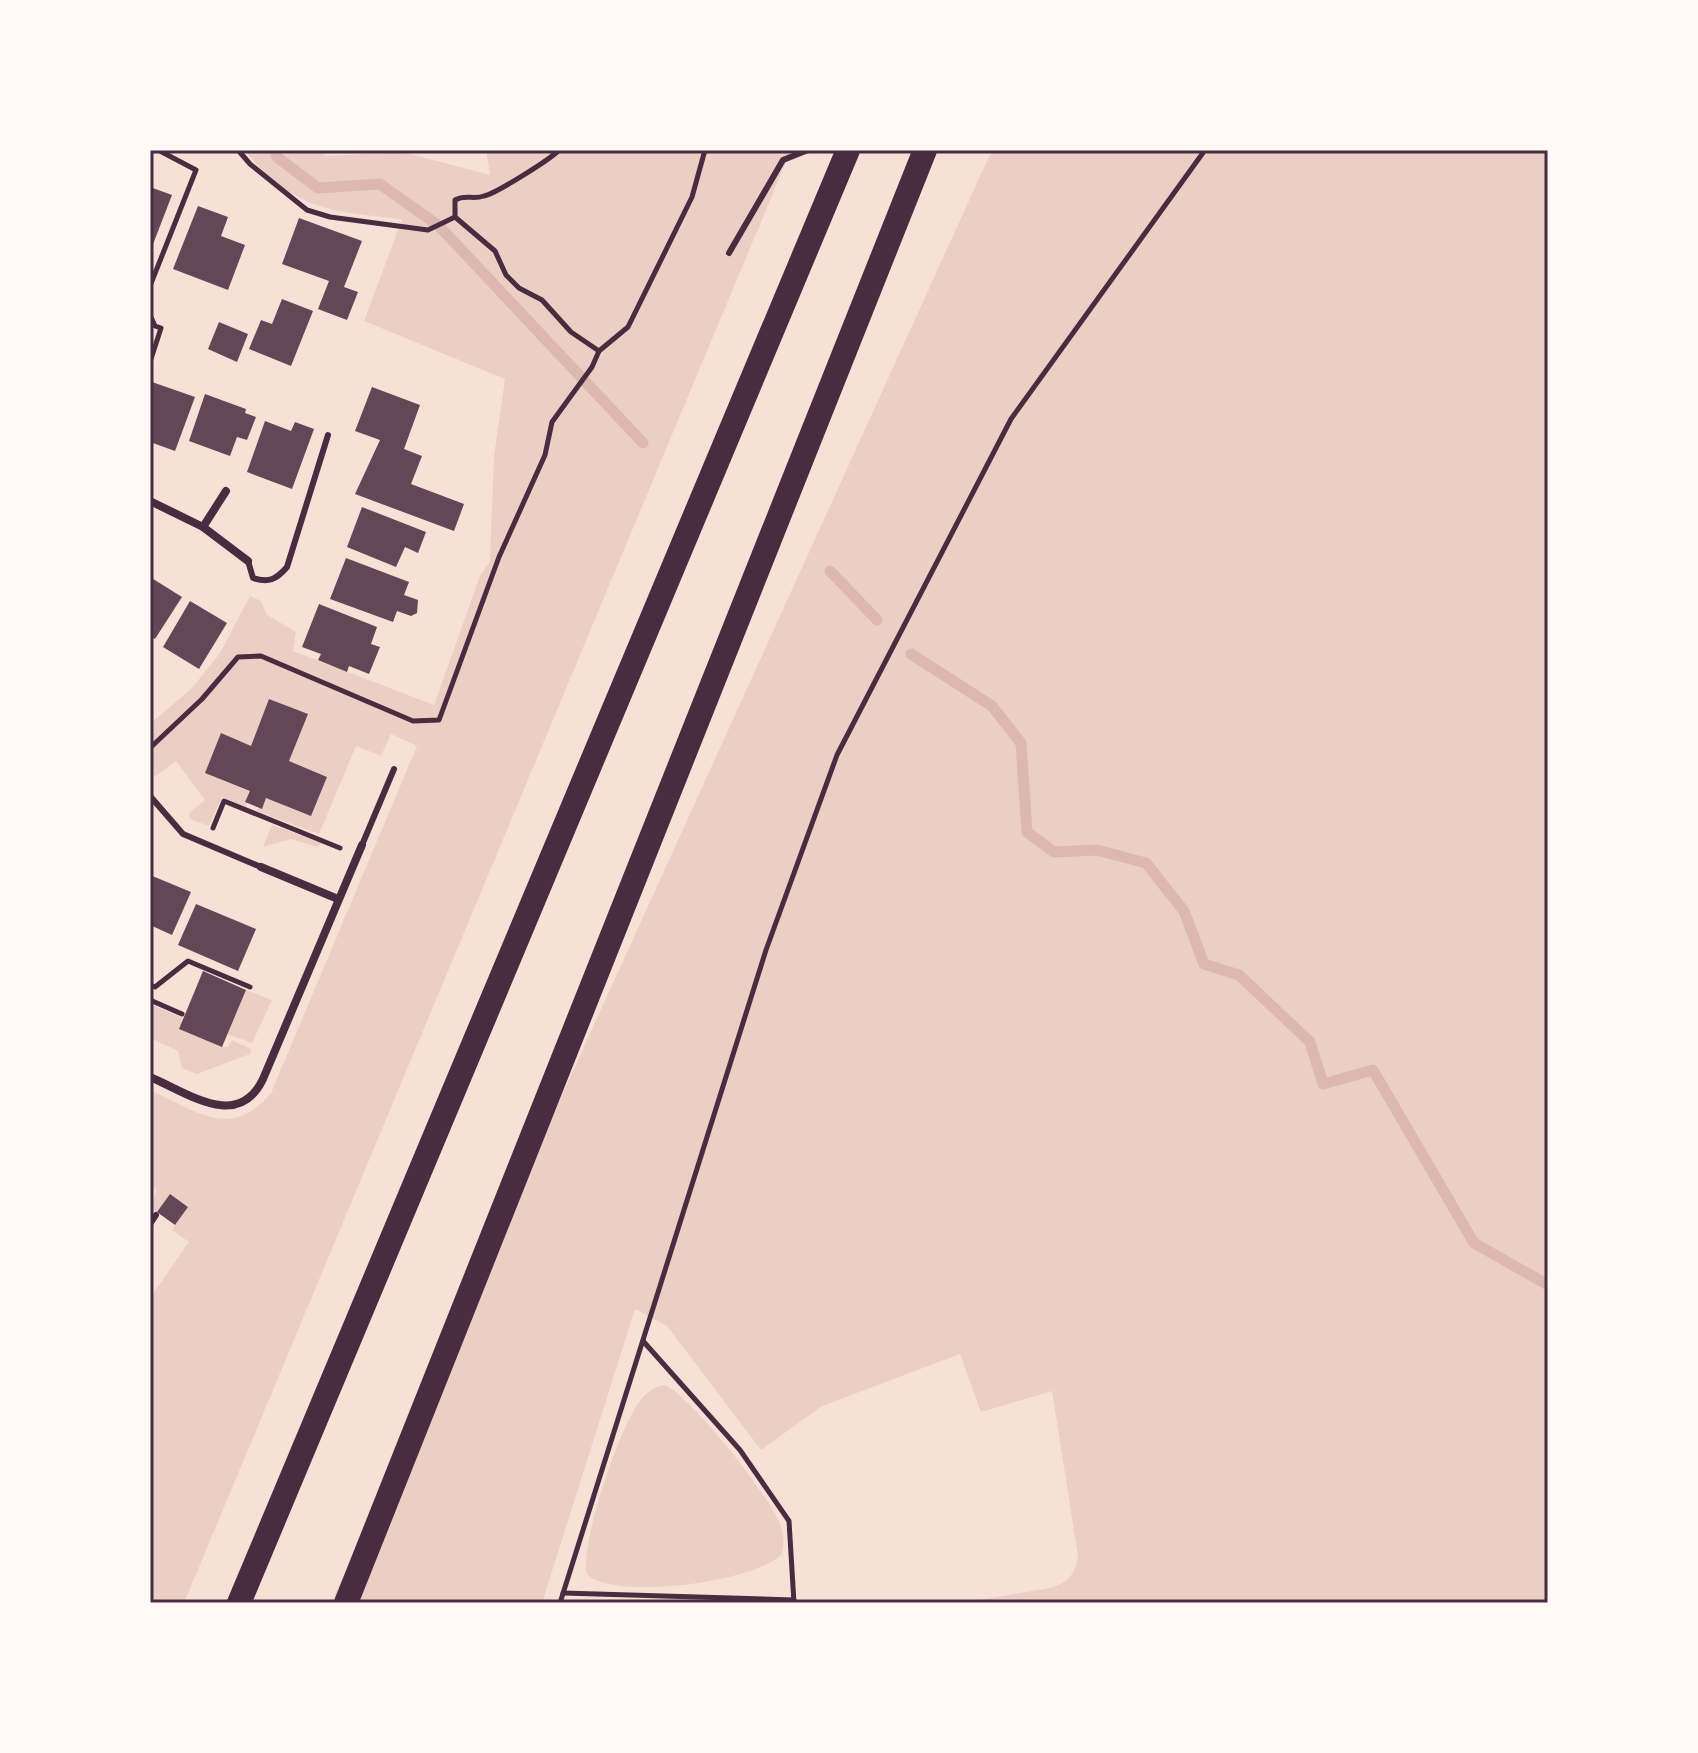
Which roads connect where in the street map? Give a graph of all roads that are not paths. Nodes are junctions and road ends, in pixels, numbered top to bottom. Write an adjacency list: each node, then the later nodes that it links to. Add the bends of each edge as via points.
1 (808, 150): 4 (lane, via 783,160)
2 (848, 150): 18 (highway)
3 (925, 150): 19 (highway)
4 (729, 253)
5 (328, 435): 9 (lane, via 287,567 272,580 262,581 253,578)
6 (226, 491): 8 (street)
7 (150, 501): 8 (street)
8 (203, 527): 9 (street)
9 (248, 561)
10 (394, 769): 12 (lane)
11 (150, 796): 13 (lane, via 175,827)
12 (362, 845): 14 (street)
13 (261, 867): 14 (street)
14 (338, 899): 15 (street, via 250,1100 217,1106)
15 (150, 1077)
16 (156, 1215): 17 (lane)
17 (150, 1224)
18 (239, 1603)
19 (346, 1603)

